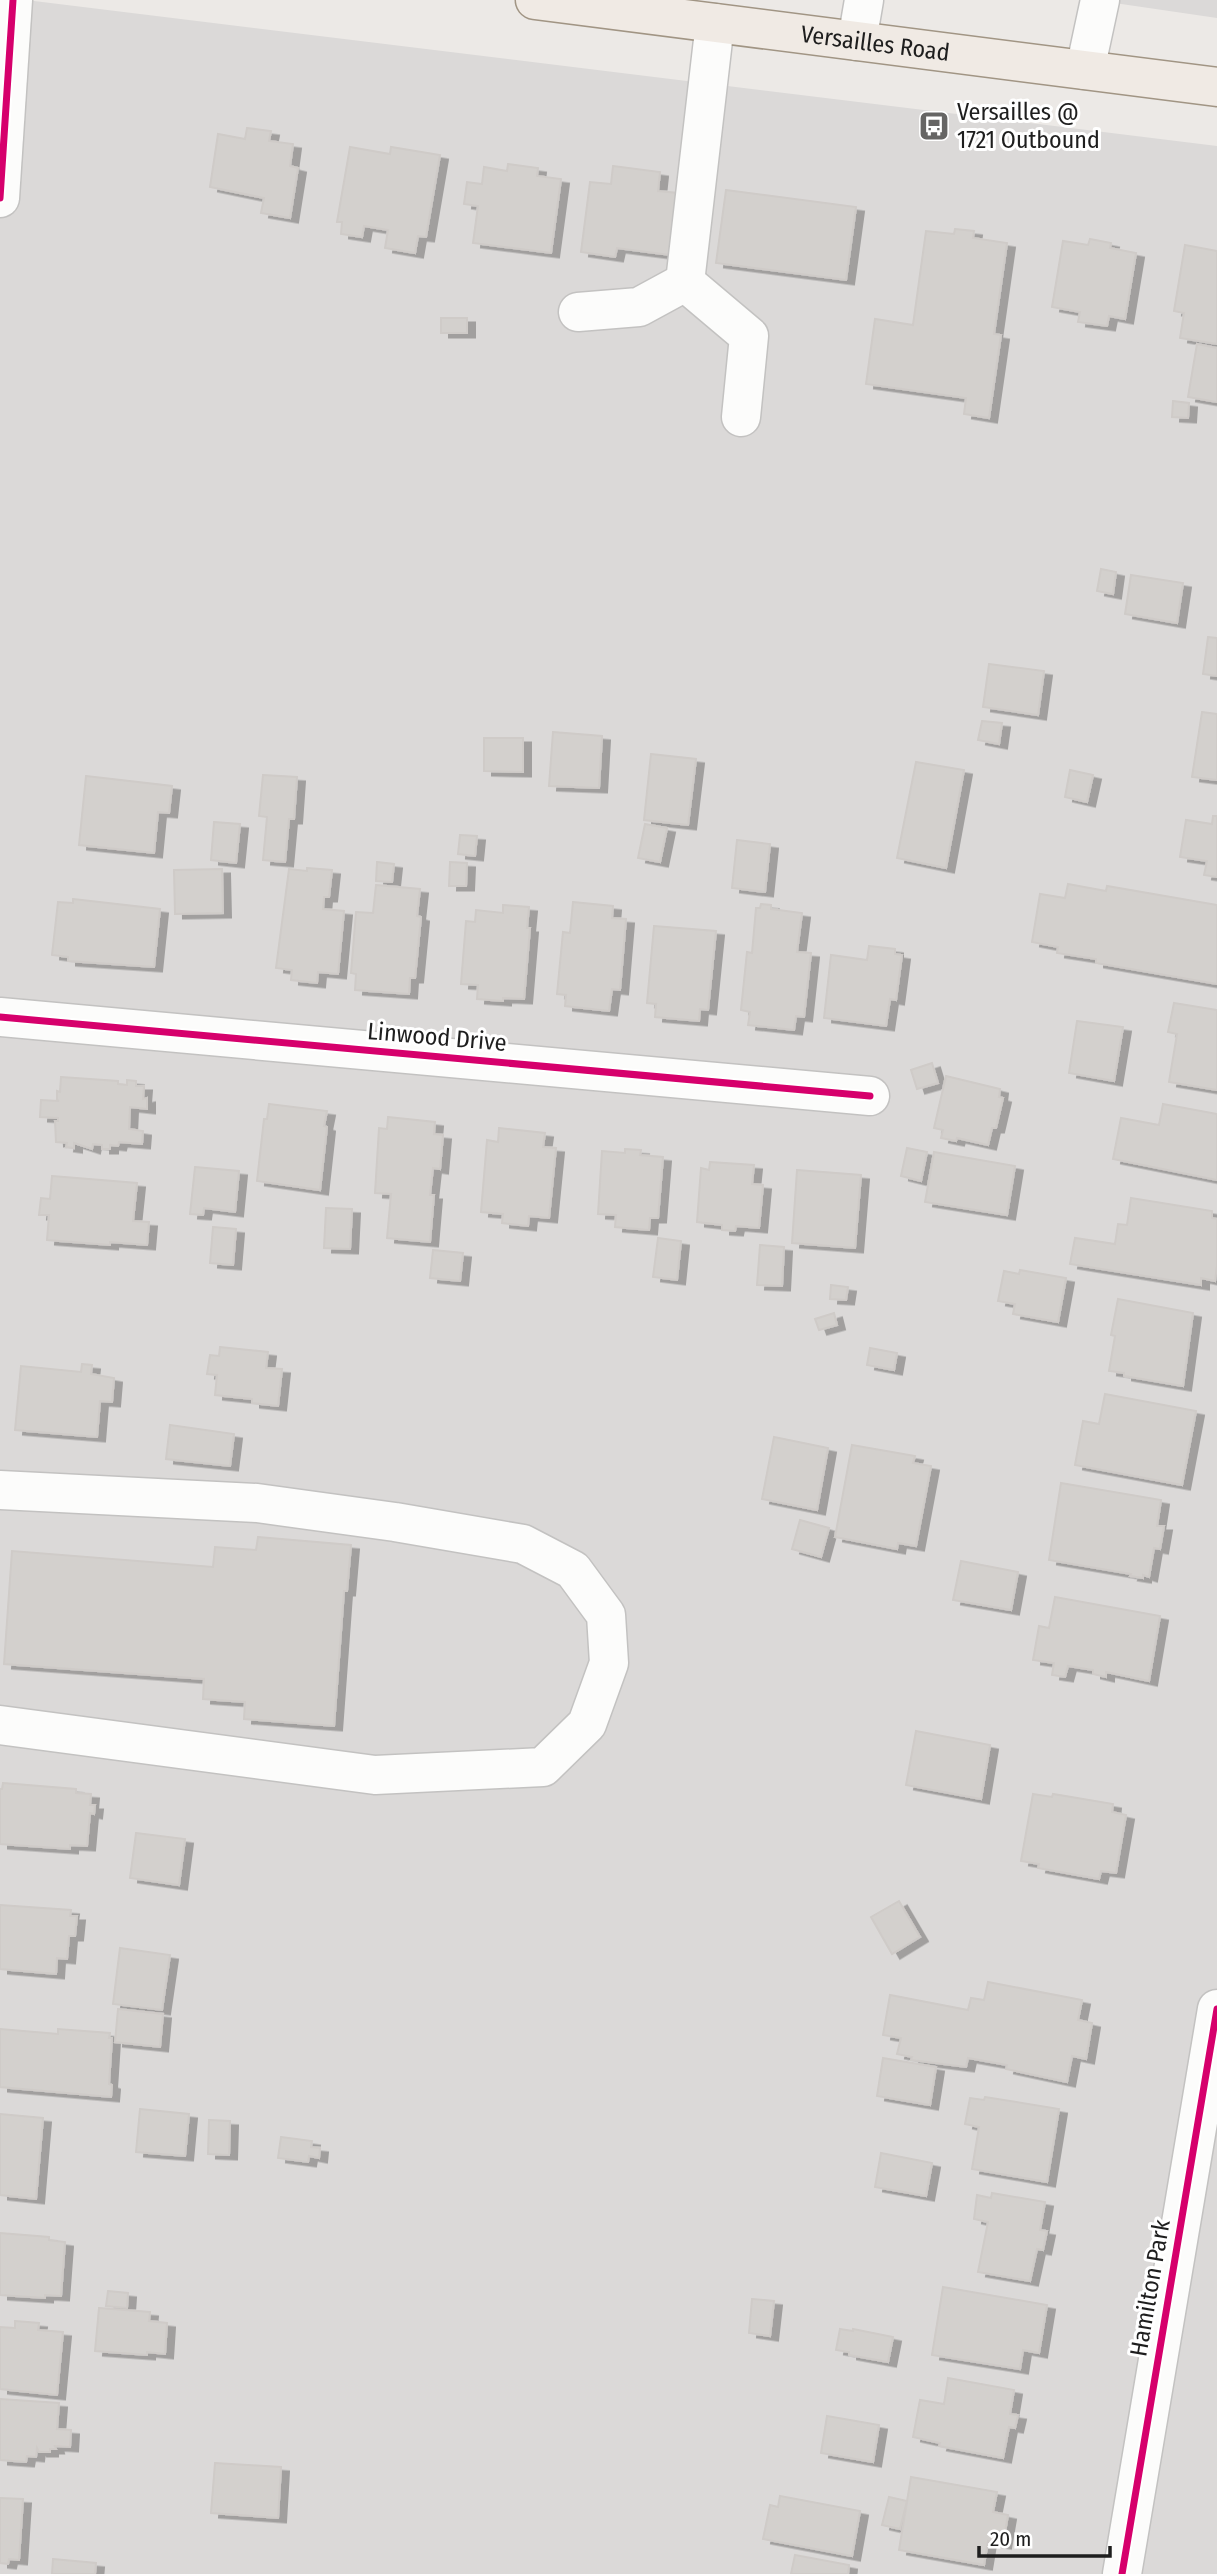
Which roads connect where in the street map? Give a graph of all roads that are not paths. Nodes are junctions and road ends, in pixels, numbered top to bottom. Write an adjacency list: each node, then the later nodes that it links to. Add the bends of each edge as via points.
1 (13, 0): 9 (street)
2 (535, 0): 5 (main road, Versailles Road)
3 (864, 0): 6 (street)
4 (1100, 0): 7 (street)
5 (715, 23): 6 (main road, Versailles Road); 10 (street)
6 (857, 41): 7 (main road, Versailles Road)
7 (1085, 69): 8 (main road, Versailles Road)
8 (1217, 87)
9 (0, 198)
10 (685, 282): 11 (street, via 639,307); 12 (street, via 749,336)
11 (578, 312)
12 (741, 417)
13 (0, 1017): 14 (street, Linwood Drive)
14 (870, 1096)
15 (0, 1490): 16 (street, via 257,1503 523,1544 573,1570 606,1615 609,1663 586,1724 543,1767 375,1775)
16 (0, 1725)
17 (1217, 2009): 18 (street, Hamilton Park)
18 (1122, 2574)

